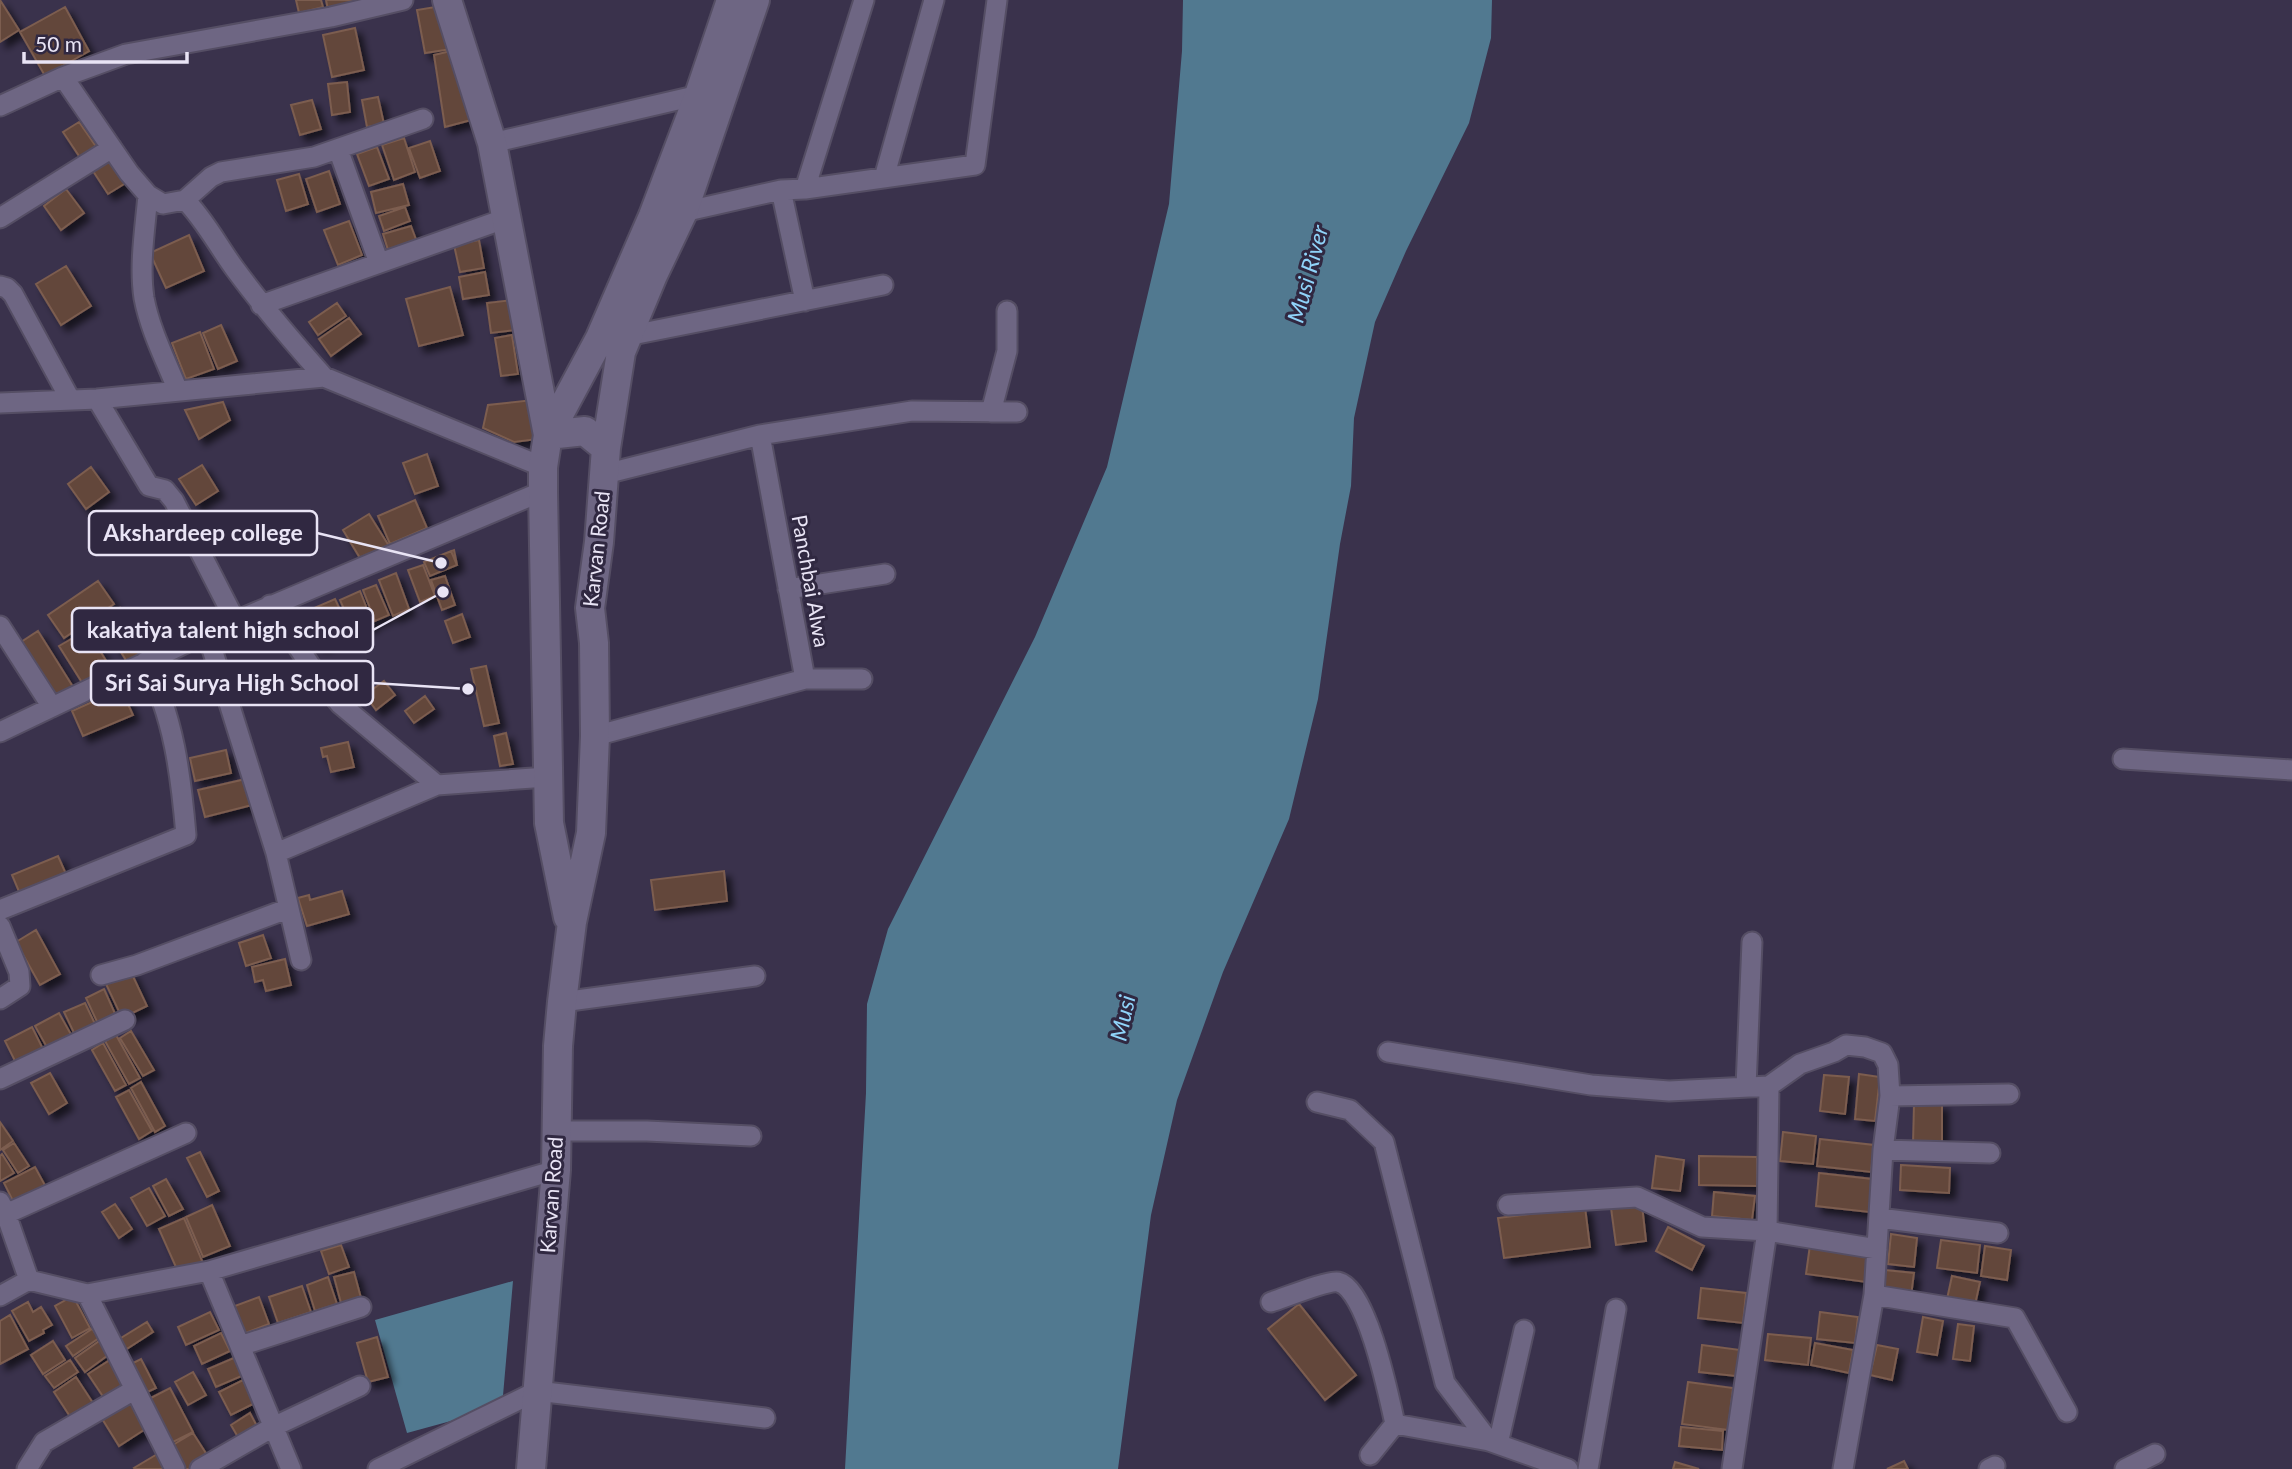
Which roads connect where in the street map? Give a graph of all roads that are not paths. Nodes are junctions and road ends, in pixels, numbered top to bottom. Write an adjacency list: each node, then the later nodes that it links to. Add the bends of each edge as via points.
1 (403, 0): 8 (street, via 125,54)
2 (447, 0): 12 (street, Karvan Road)
3 (731, 0): 9 (street)
4 (755, 0): 20 (street, Karvan Road)
5 (864, 0): 16 (street)
6 (934, 0): 15 (street)
7 (998, 0): 15 (street, via 975,165)
8 (63, 77): 10 (street); 13 (street)
9 (699, 95): 12 (street); 37 (street, via 600,338)
10 (0, 106)
11 (423, 119): 14 (street)
12 (492, 143): 22 (street, Karvan Road)
13 (112, 148): 18 (street); 21 (street)
14 (338, 149): 19 (street, via 221,172); 23 (street)
15 (884, 178): 16 (street)
16 (804, 189): 17 (street)
17 (780, 190): 20 (street); 26 (street)
18 (148, 195): 19 (street, via 163,204); 31 (street, via 144,296)
19 (185, 200): 27 (street)
20 (683, 212): 29 (street, Karvan Road)
21 (0, 218)
22 (507, 218): 23 (street); 37 (street, Karvan Road)
23 (379, 263): 27 (street)
24 (883, 285): 26 (street)
25 (0, 286): 32 (street, via 13,294)
26 (804, 302): 29 (street)
27 (261, 304): 30 (street)
28 (1007, 311): 35 (street, via 1007,351)
29 (628, 336): 39 (street, Karvan Road, via 621,352)
30 (324, 377): 31 (street); 40 (street)
31 (178, 391): 33 (street)
32 (70, 399): 33 (street); 34 (street)
33 (97, 399): 44 (street, via 149,486 166,490 174,501)
34 (0, 403)
35 (991, 412): 36 (street); 38 (street, via 912,411)
36 (1017, 412)
37 (548, 435): 39 (street, via 585,431); 40 (street, Karvan Road)
38 (760, 435): 39 (street); 42 (street, Panchbai Alwa)
39 (605, 461): 52 (street, Karvan Road, via 590,608)
40 (543, 479): 43 (street); 55 (street, Karvan Road)
41 (885, 573): 42 (street)
42 (788, 589): 48 (street, Panchbai Alwa)
43 (270, 605): 44 (street); 56 (street, via 340,704)
44 (236, 622): 46 (street)
45 (0, 626): 50 (street)
46 (207, 633): 47 (street); 57 (street)
47 (145, 662): 50 (street); 59 (street, via 162,700 176,751 186,835)
48 (805, 679): 49 (street); 52 (street, Panchbai Alwa)
49 (862, 679)
50 (52, 707): 51 (street)
51 (0, 732)
52 (596, 736): 60 (street, Karvan Road, via 591,833)
53 (2123, 759): 54 (street)
54 (2292, 770)
55 (547, 777): 56 (street); 60 (street, Karvan Road, via 549,823)
56 (437, 785): 57 (street)
57 (276, 853): 58 (street)
58 (288, 909): 63 (street); 64 (street)
59 (0, 910)
60 (572, 922): 67 (street, Karvan Road)
61 (0, 926): 66 (street, via 20,986)
62 (1752, 942): 72 (street)
63 (300, 960)
64 (102, 975)
65 (755, 976): 67 (street)
66 (0, 999)
67 (562, 1002): 76 (street, Karvan Road)
68 (125, 1020): 70 (street)
69 (1388, 1052): 72 (street, via 1591,1084 1669,1091)
70 (0, 1079)
71 (1769, 1086): 72 (street); 74 (street, via 1800,1064 1846,1045 1882,1053 1888,1065); 85 (street)
72 (1746, 1087)
73 (2009, 1094): 74 (street)
74 (1890, 1096): 79 (street)
75 (1317, 1102): 105 (street, via 1350,1110 1384,1142 1445,1383)
76 (557, 1131): 78 (street); 81 (street, Karvan Road)
77 (186, 1133): 83 (street)
78 (751, 1136)
79 (1883, 1150): 80 (street); 84 (street)
80 (1990, 1153)
81 (556, 1170): 88 (street); 100 (street, Karvan Road)
82 (1508, 1205): 85 (street, via 1637,1197 1702,1227)
83 (3, 1208): 89 (street)
84 (1879, 1219): 86 (street); 87 (street)
85 (1767, 1231): 87 (street); 116 (street)
86 (1998, 1233)
87 (1877, 1249): 91 (street)
88 (209, 1271): 90 (street); 97 (street)
89 (29, 1280): 90 (street); 92 (street)
90 (87, 1294): 99 (street)
91 (1874, 1295): 101 (street, via 2015,1318); 117 (street)
92 (0, 1296)
93 (1271, 1302): 103 (street, via 1335,1281 1347,1285 1379,1355)
94 (361, 1307): 97 (street)
95 (1616, 1309): 115 (street)
96 (1524, 1331): 105 (street)
97 (240, 1346): 104 (street)
98 (360, 1387): 104 (street)
99 (135, 1390): 108 (street, via 44,1441); 109 (street)
100 (537, 1391): 102 (street); 112 (street); 113 (street, Karvan Road)
101 (2067, 1412)
102 (765, 1418)
103 (1395, 1424): 105 (street); 107 (street)
104 (273, 1427): 110 (street); 111 (street)
105 (1494, 1443): 114 (street)
106 (2155, 1454): 118 (street)
107 (1370, 1455)
108 (27, 1469)
109 (175, 1469)
110 (200, 1469)
111 (291, 1469)
112 (378, 1469)
113 (531, 1469)
114 (1568, 1469)
115 (1588, 1469)
116 (1732, 1469)
117 (1843, 1469)
118 (2125, 1469)

